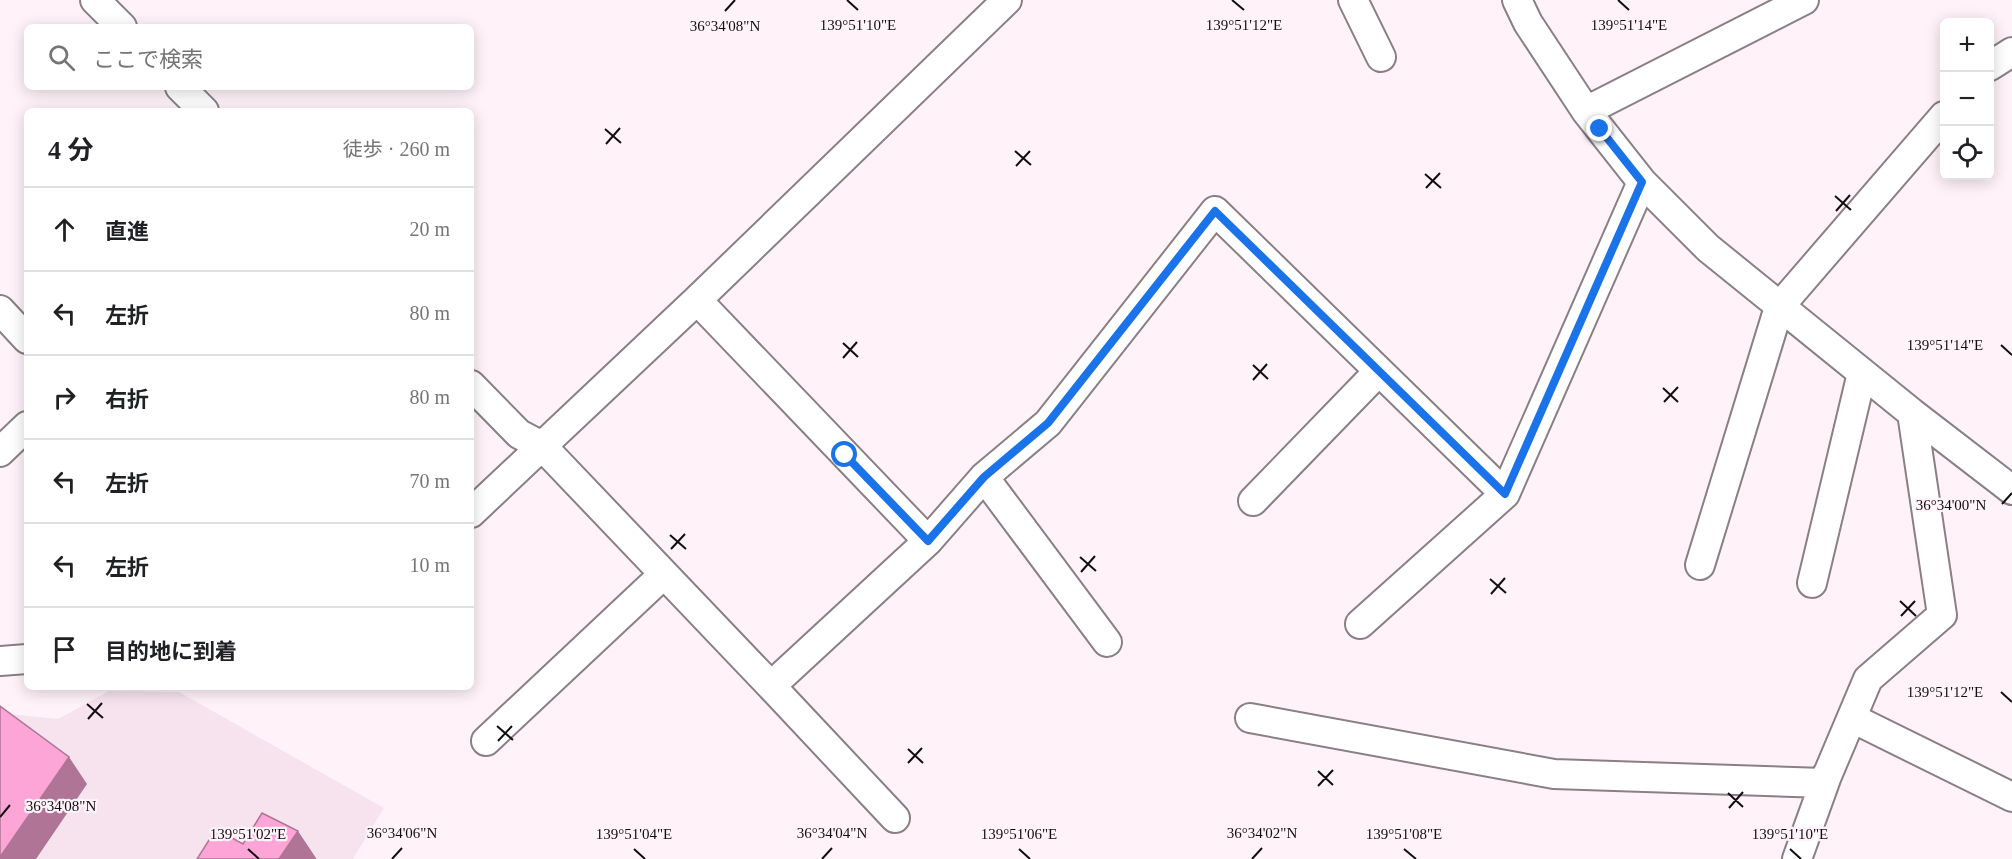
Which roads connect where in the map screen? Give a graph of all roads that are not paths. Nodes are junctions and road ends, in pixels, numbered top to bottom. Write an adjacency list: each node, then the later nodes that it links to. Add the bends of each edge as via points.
1 (95, 0): 6 (street)
2 (1007, 0): 15 (street)
3 (1353, 0): 8 (street)
4 (1517, 0): 12 (street)
5 (1804, 0): 12 (street)
6 (119, 24)
7 (2012, 52): 9 (street)
8 (1381, 57)
9 (1994, 63)
10 (183, 90): 11 (street)
11 (201, 108)
12 (1586, 111): 14 (street)
13 (1940, 121): 16 (street)
14 (1642, 182): 16 (street, via 1708,248); 28 (street)
15 (697, 300): 24 (street); 31 (street)
16 (1779, 307): 20 (street); 32 (street)
17 (0, 310): 18 (street)
18 (24, 336)
19 (1379, 371): 26 (street, via 1215,211 1048,423); 28 (street); 29 (street)
20 (1862, 373): 22 (street); 34 (street)
21 (474, 388): 24 (street, via 519,434)
22 (1912, 413): 27 (street); 41 (street, via 1942,615 1868,679)
23 (24, 429): 25 (street)
24 (542, 446): 30 (street); 33 (street)
25 (0, 452)
26 (984, 477): 31 (street); 36 (street)
27 (2009, 480)
28 (1505, 494): 35 (street)
29 (1253, 501)
30 (474, 510)
31 (928, 541): 39 (street)
32 (1700, 565)
33 (664, 574): 39 (street); 42 (street)
34 (1812, 583)
35 (1360, 624)
36 (1107, 642)
37 (24, 659): 38 (street)
38 (0, 661)
39 (771, 686): 45 (street)
40 (1250, 718): 43 (street, via 1554,774 1824,783)
41 (1852, 718): 43 (street); 44 (street)
42 (486, 741)
43 (1828, 773): 46 (street)
44 (2012, 797)
45 (895, 818)
46 (1797, 859)

